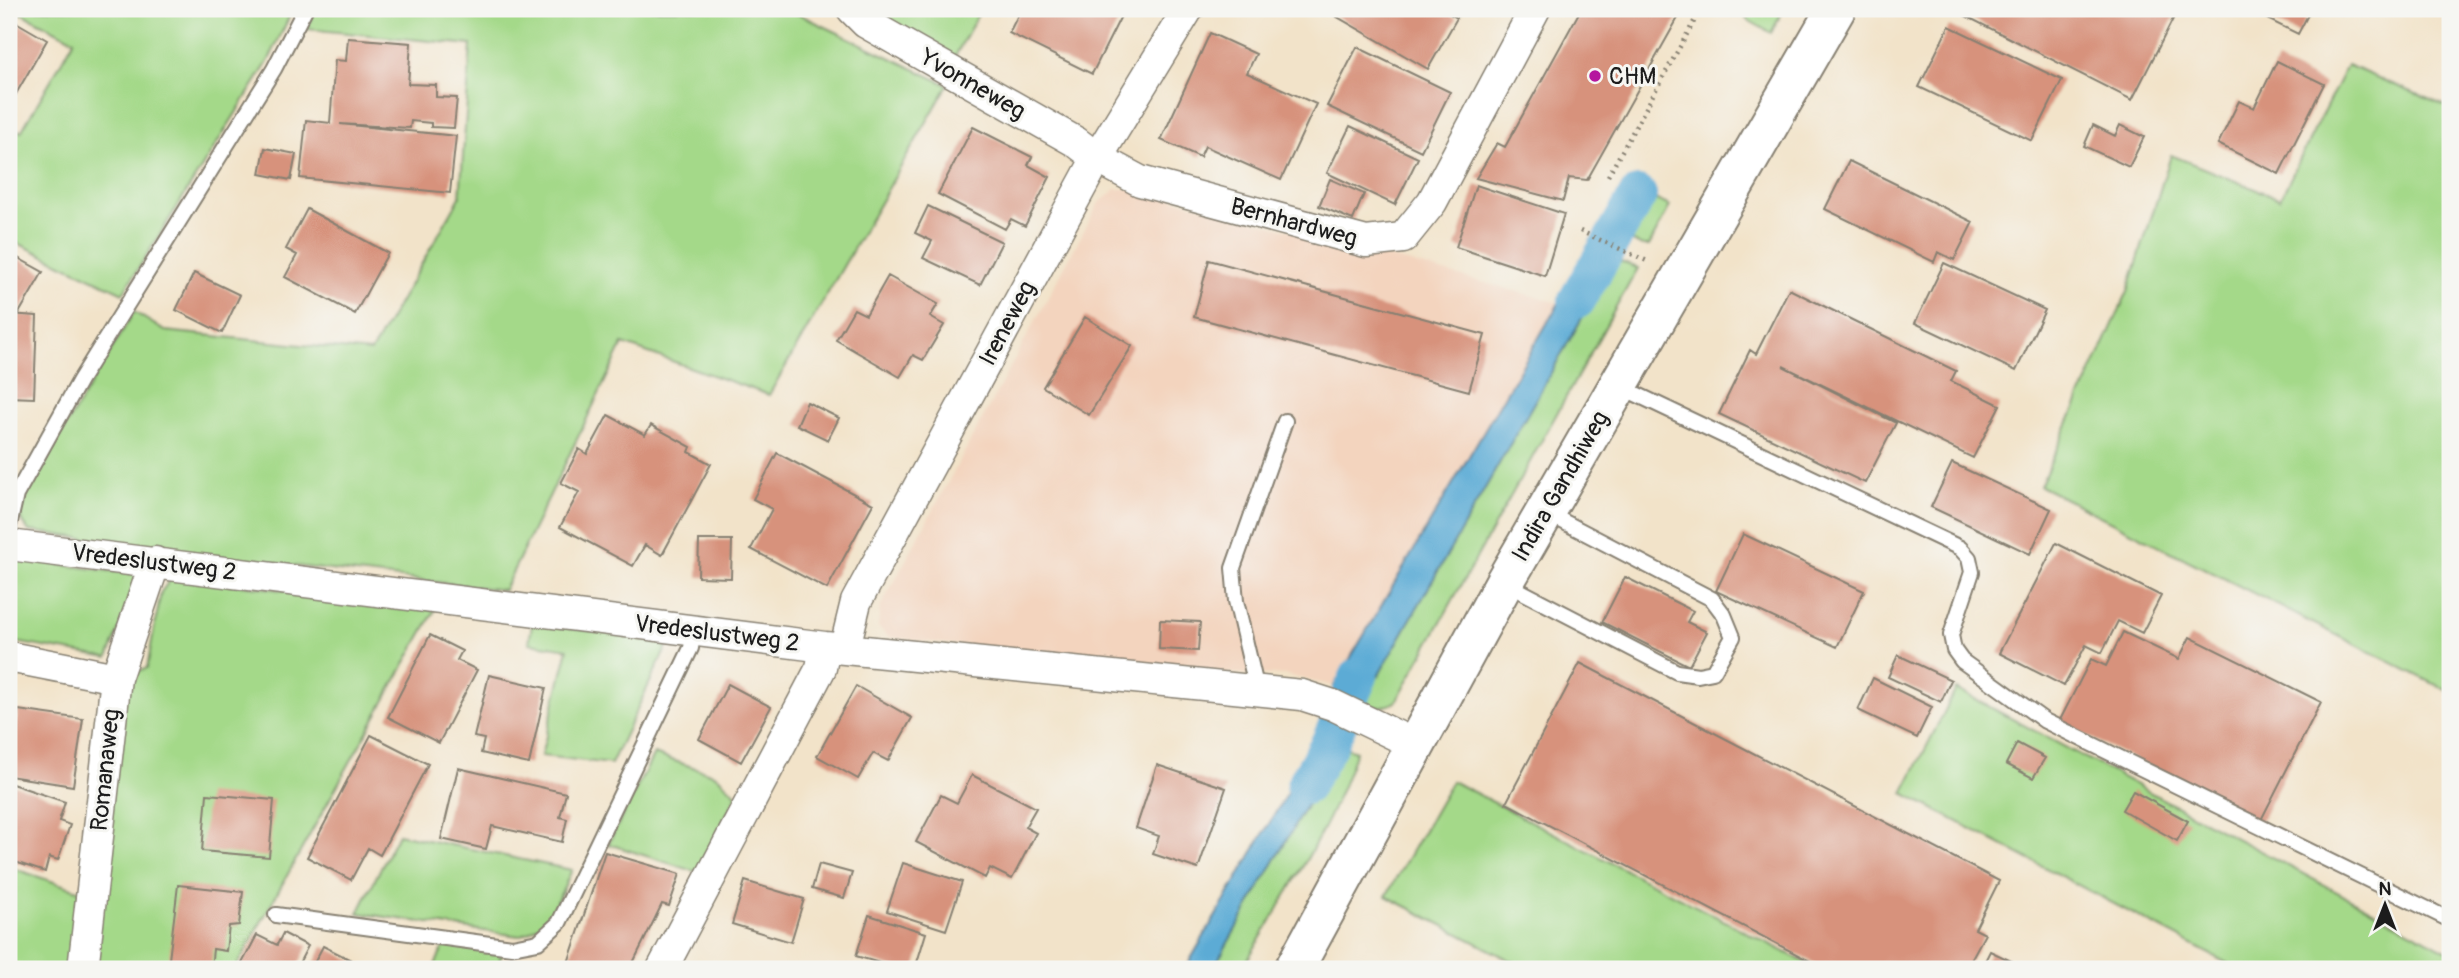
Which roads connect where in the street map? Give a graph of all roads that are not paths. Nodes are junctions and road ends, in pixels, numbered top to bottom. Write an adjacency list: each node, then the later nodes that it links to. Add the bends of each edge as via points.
1 (305, 9): 10 (lane, via 274,69 80,380 16,495)
2 (852, 9): 6 (street, Yvonneweg, via 866,23)
3 (1188, 9): 6 (street, Ireneweg)
4 (1535, 9): 6 (street, Bernhardweg, via 1432,202 1403,237 1366,242 1140,181)
5 (1836, 9): 7 (main road, Indira Gandhiweg)
6 (1097, 158): 15 (street, Ireneweg)
7 (1618, 385): 9 (main road, Indira Gandhiweg); 21 (lane, via 1960,548 1969,558 1972,572 1951,635 1954,650 1962,661 2045,721)
8 (1285, 422): 18 (lane, via 1234,568 1236,601)
9 (1546, 512): 13 (main road, Indira Gandhiweg); 13 (lane, via 1713,599 1733,637 1713,672 1678,672)
10 (9, 526)
11 (9, 545): 12 (street, Vredeslustweg 2)
12 (155, 562): 14 (street, Vredeslustweg 2); 17 (street)
13 (1504, 583): 19 (main road, Indira Gandhiweg)
14 (694, 629): 15 (street, Vredeslustweg 2); 20 (lane, via 691,648 559,923 538,942 512,947)
15 (835, 647): 18 (street, Vredeslustweg 2); 23 (street, Ireneweg)
16 (9, 657): 17 (street, Romanaweg)
17 (116, 678): 22 (street, Romanaweg)
18 (1257, 690): 19 (street, Vredeslustweg 2, via 1302,695 1333,705)
19 (1401, 738): 24 (main road, Indira Gandhiweg)
20 (276, 915)
21 (2450, 920)
22 (83, 969)
23 (662, 969)
24 (1294, 969)

